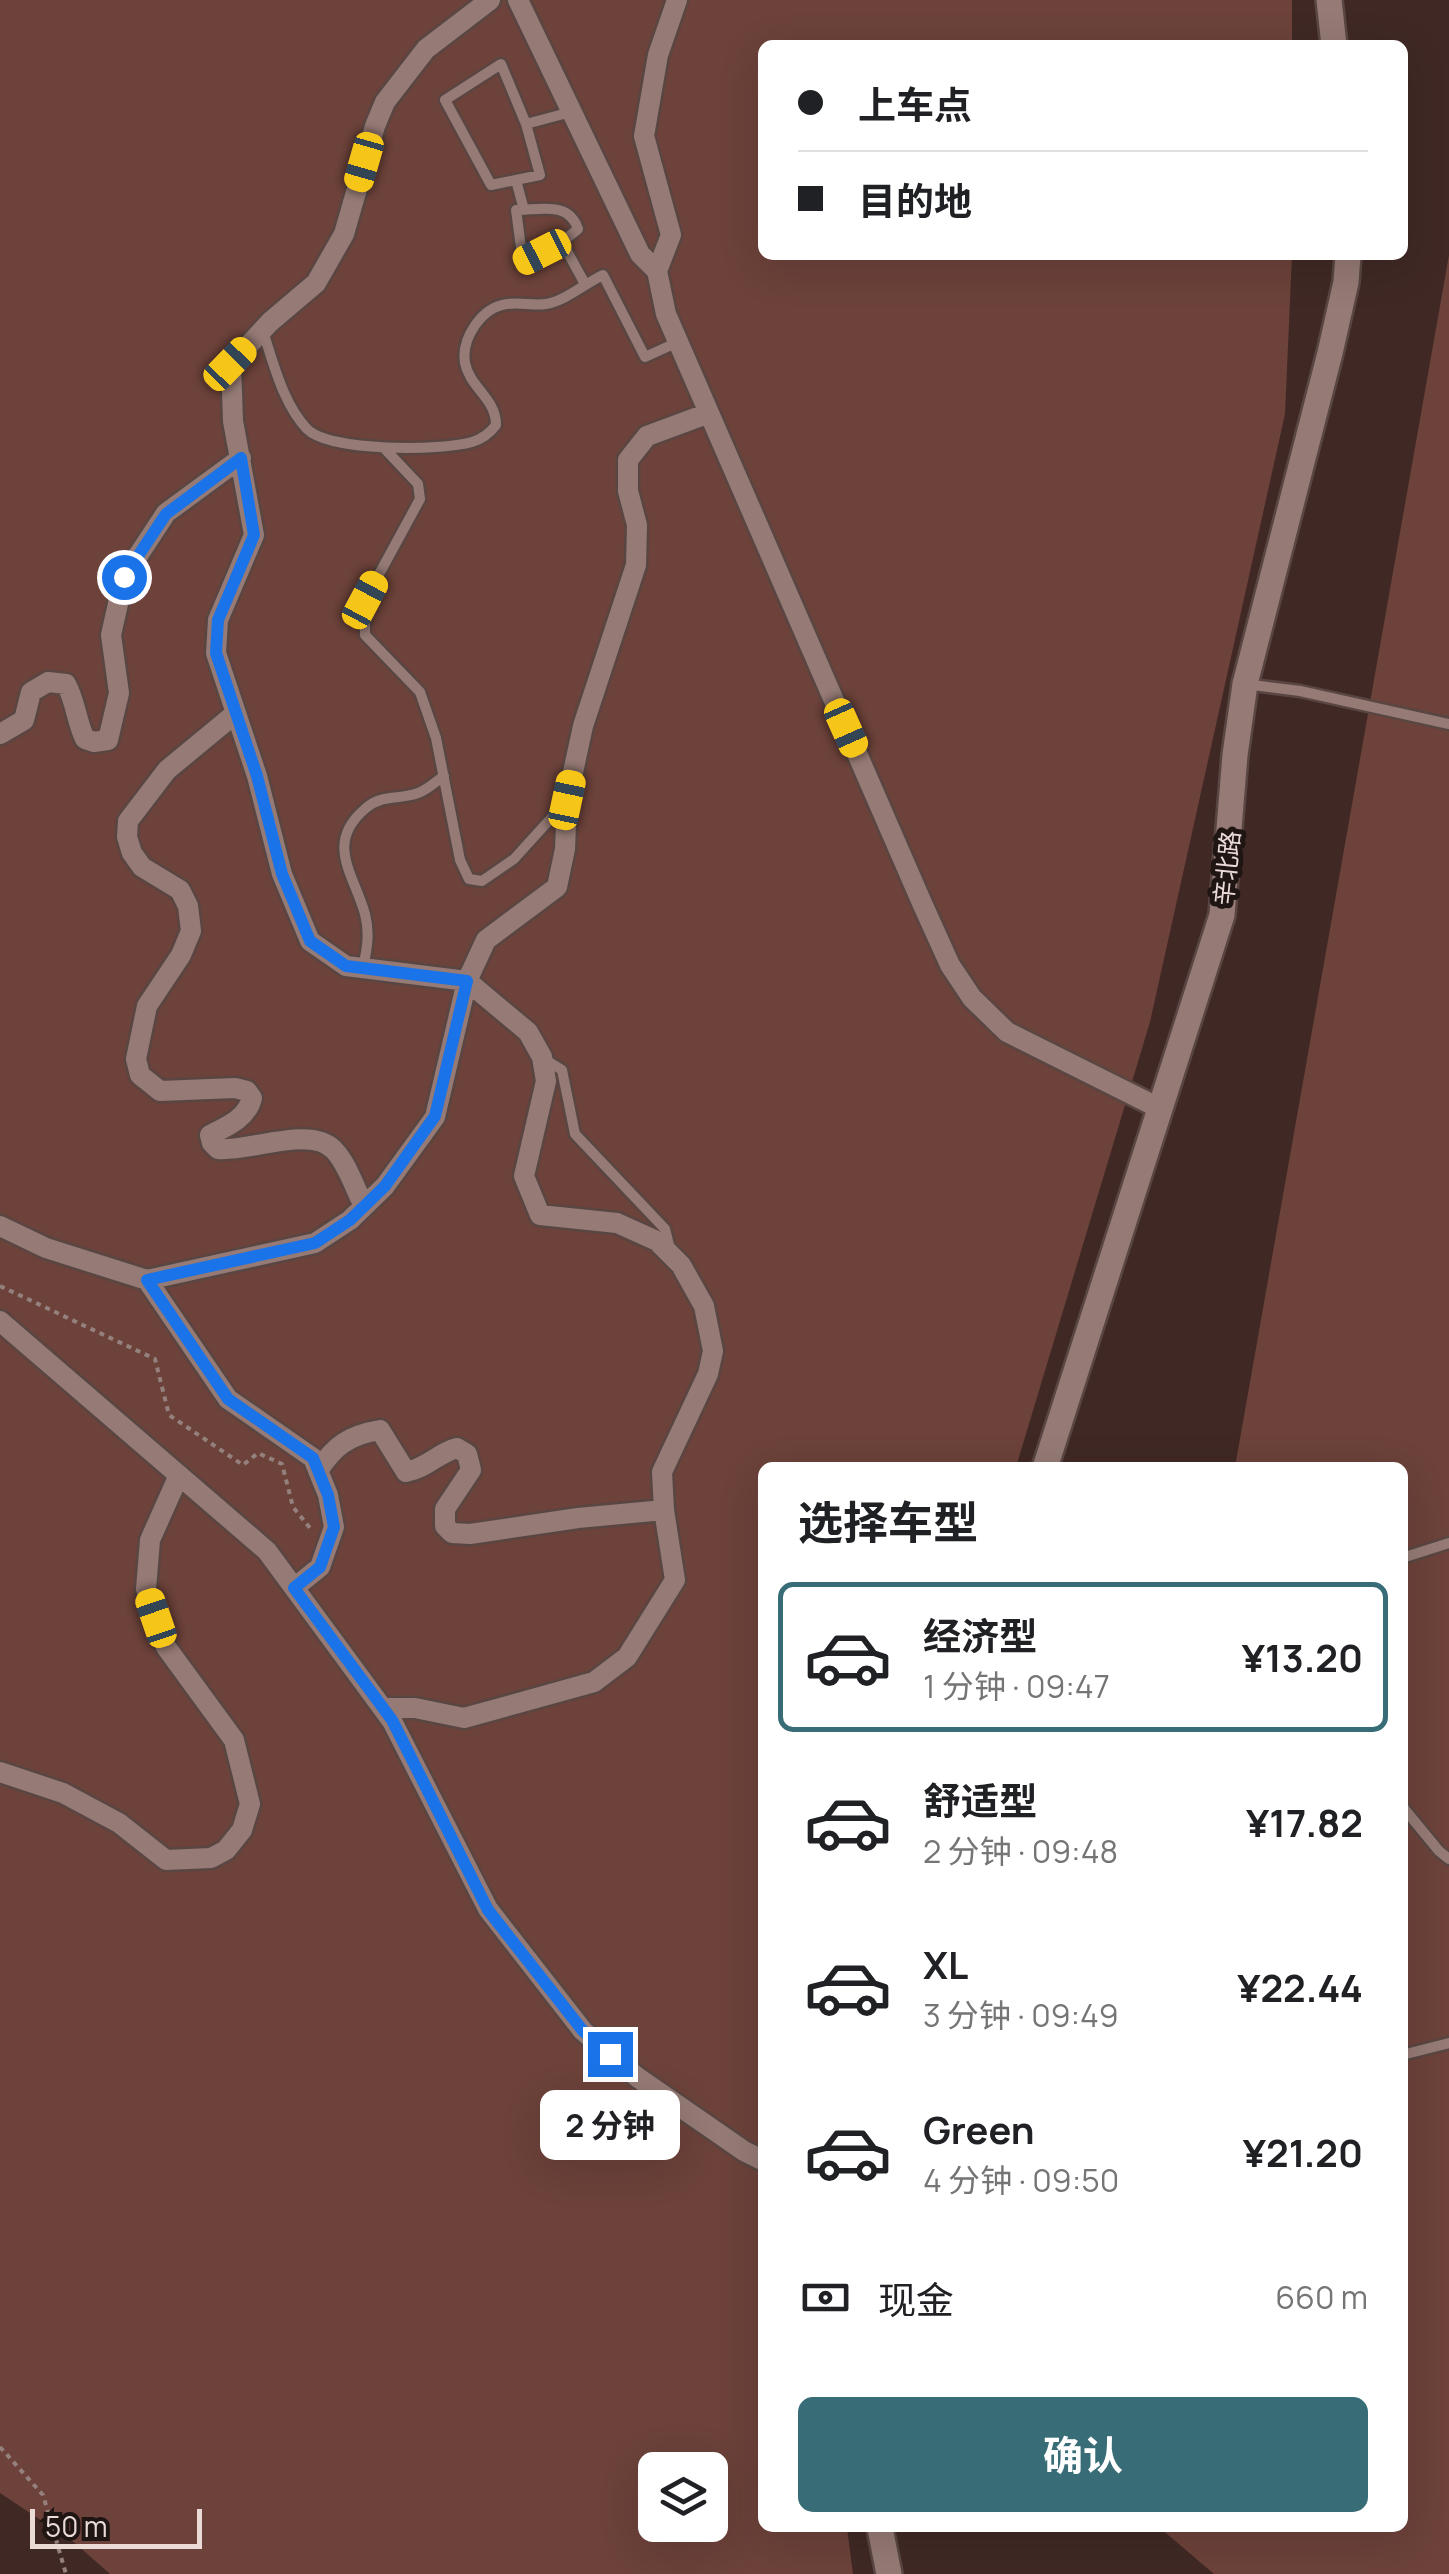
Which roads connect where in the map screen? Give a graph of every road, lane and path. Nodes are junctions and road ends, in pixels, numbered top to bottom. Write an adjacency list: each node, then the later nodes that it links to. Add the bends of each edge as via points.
1 (490, 0): 14 (street, via 426,50 386,102 344,234 316,283)
2 (518, 0): 6 (street)
3 (677, 0): 12 (street, via 658,54 644,136 671,235)
4 (1329, 0): 5 (main road)
5 (1333, 40)
6 (572, 112): 7 (lane); 12 (street, via 640,254)
7 (526, 124): 8 (lane, via 540,175); 8 (lane, via 501,64 445,100 490,185)
8 (516, 180): 9 (lane)
9 (524, 210): 10 (lane, via 562,209 574,217 578,229); 10 (lane, via 516,210 522,262)
10 (562, 242): 13 (lane)
11 (1348, 260): 19 (main road, 辛北路)
12 (658, 271): 15 (street)
13 (585, 284): 15 (lane, via 603,275 645,357); 17 (lane, via 548,304 496,306 468,336 469,375 496,416 489,434 470,443)
14 (262, 331): 17 (lane, via 285,396 308,430 328,442); 18 (street, via 230,364)
15 (678, 342): 16 (street)
16 (709, 414): 24 (street, via 646,436 628,460 636,565 583,726); 28 (street, via 950,966 1006,1032)
17 (384, 448): 23 (lane, via 418,484 420,498 365,600 365,636 420,692)
18 (241, 458): 20 (street, via 254,535 218,620 216,653); 22 (street, via 166,514 124,577 110,635 119,694 108,740 85,739 66,684 48,682 31,692 24,720)
19 (1245, 684): 21 (lane); 28 (main road, 辛北路, via 1222,915)
20 (236, 713): 25 (street, via 282,874 310,941 346,966); 29 (street, via 166,770 128,821 132,853 180,890 191,930 147,1006 136,1059 140,1075 160,1091 247,1091 250,1109 210,1135 218,1150 299,1138 322,1142 334,1149)
21 (1449, 724)
22 (0, 734)
23 (444, 776): 24 (lane, via 460,860 470,879 482,881 514,859); 25 (lane, via 421,792 368,806 344,840 343,858 366,915)
24 (567, 800): 26 (street, via 557,887 486,940)
25 (363, 968): 26 (street)
26 (467, 981): 27 (street, via 528,1032); 29 (street, via 435,1116)
27 (542, 1057): 31 (lane, via 562,1070 576,1134 665,1229); 31 (street, via 546,1081 524,1176 540,1215 616,1224 657,1241)
28 (1160, 1109): 35 (main road, 辛北路)
29 (364, 1206): 32 (street, via 315,1243)
30 (0, 1226): 32 (street)
31 (671, 1255): 38 (street, via 704,1306 713,1351 662,1472)
32 (147, 1280): 36 (street, via 228,1399 313,1458)
33 (0, 1286): 40 (path, via 155,1359 169,1415 243,1465 258,1453 282,1464 293,1507)
34 (0, 1322): 37 (street)
35 (1047, 1462)
36 (318, 1471): 38 (street, via 335,1445 380,1430 406,1472 445,1451 466,1454 471,1470 445,1509 452,1534); 40 (street, via 334,1527)
37 (179, 1475): 42 (street, via 267,1551); 44 (street, via 150,1540 146,1589 166,1646 234,1740 250,1804 242,1830 211,1858 166,1860 119,1823 63,1793)
38 (664, 1510): 43 (street, via 675,1580 627,1657 594,1682 464,1718)
39 (1449, 1542): 41 (lane)
40 (328, 1552): 42 (street)
41 (1408, 1556)
42 (294, 1588): 43 (street)
43 (383, 1708): 49 (street, via 488,1910 583,2031 637,2077)
44 (0, 1772)
45 (1408, 1814): 46 (lane)
46 (1449, 1859)
47 (1449, 2043): 48 (lane)
48 (1408, 2053)
49 (758, 2158)
50 (0, 2447): 52 (path, via 44,2495)
51 (881, 2532): 53 (main road)
52 (66, 2574)
53 (889, 2574)

